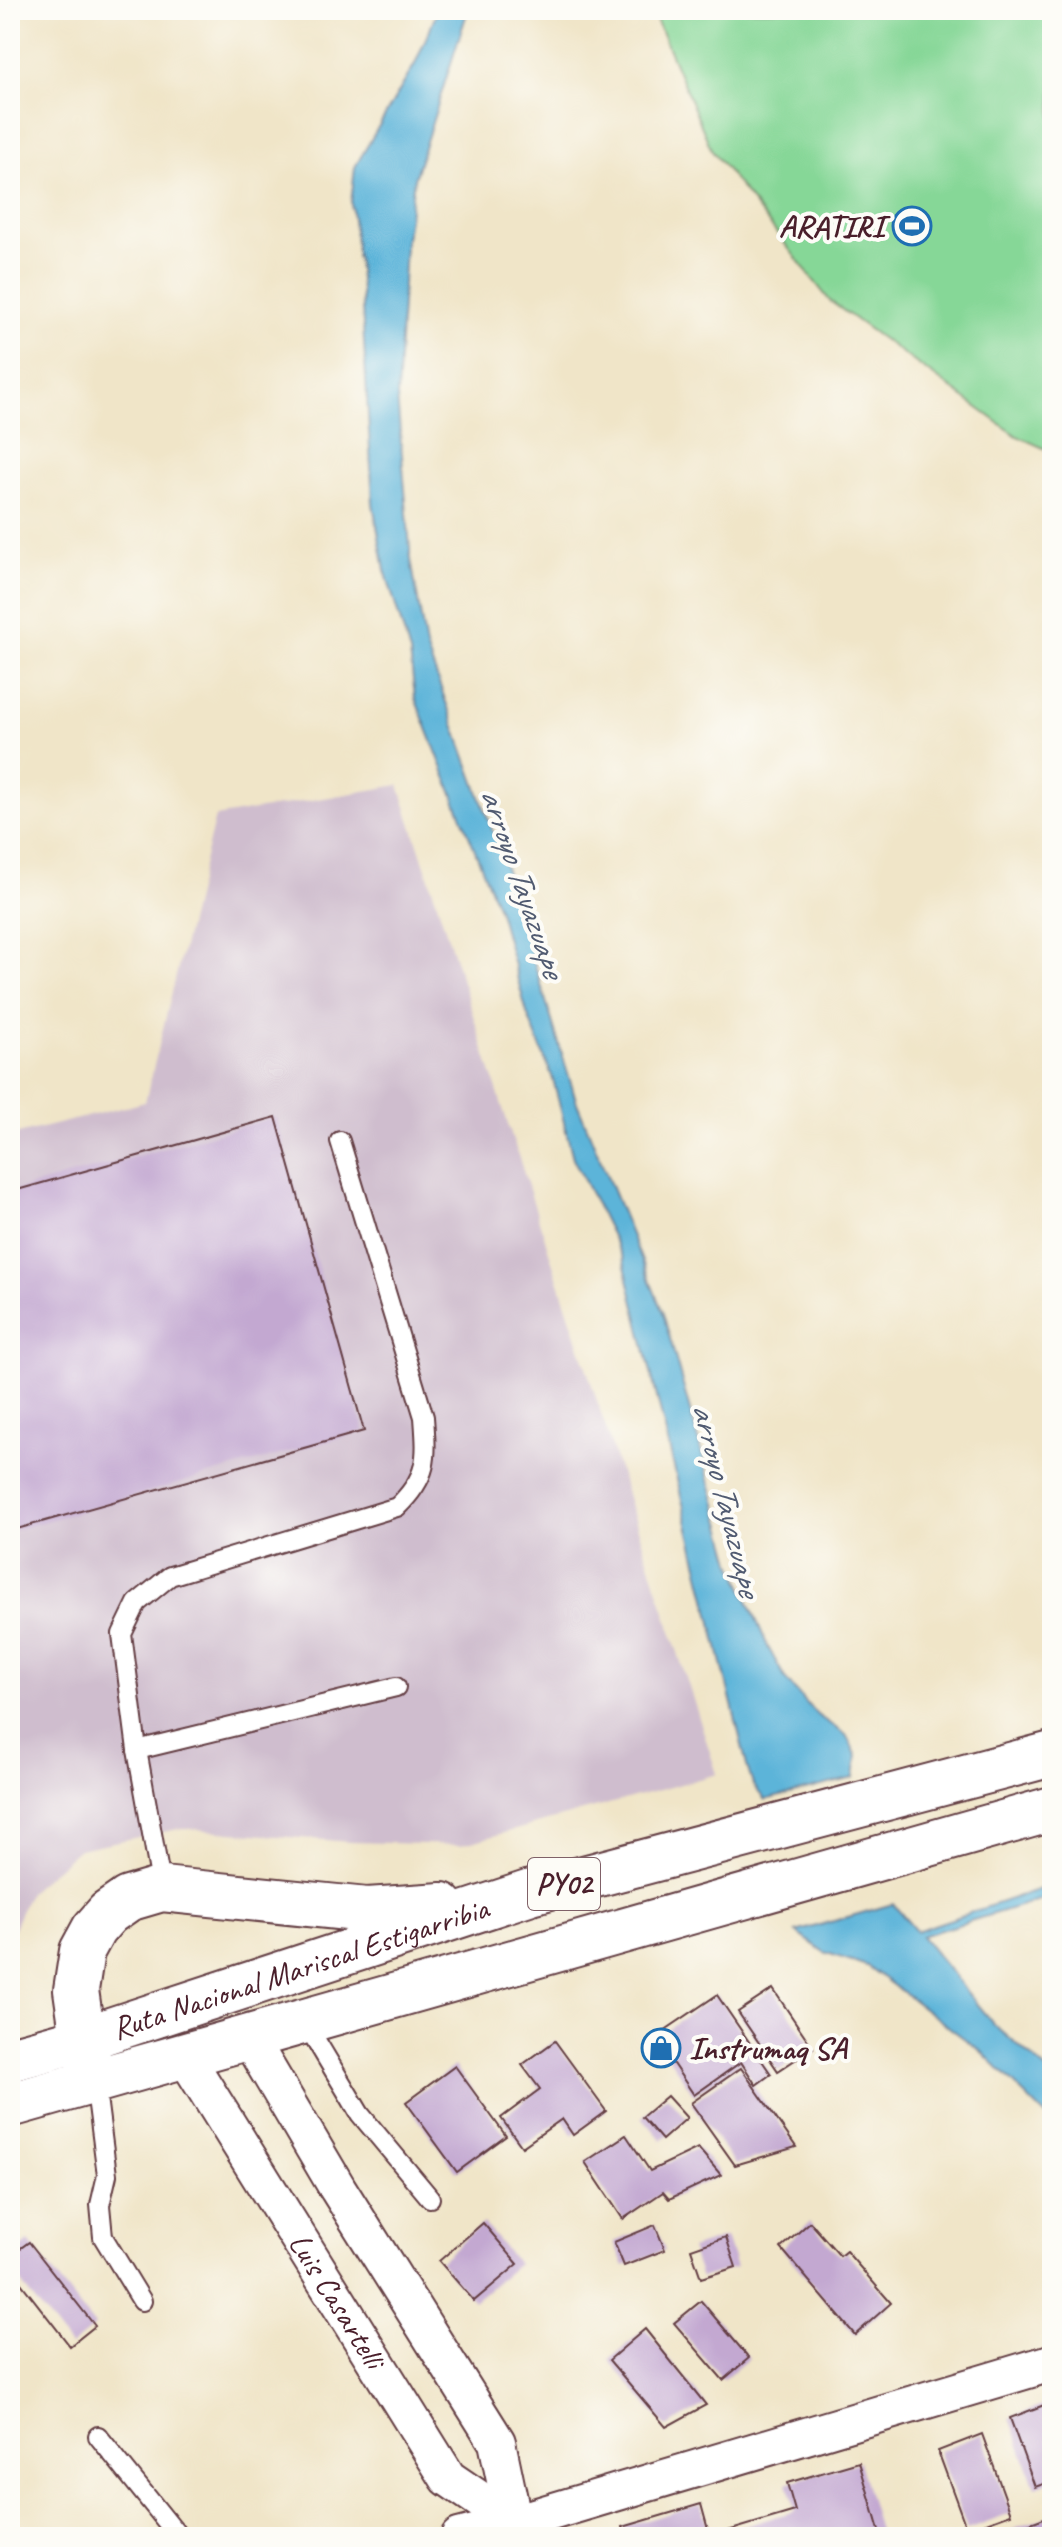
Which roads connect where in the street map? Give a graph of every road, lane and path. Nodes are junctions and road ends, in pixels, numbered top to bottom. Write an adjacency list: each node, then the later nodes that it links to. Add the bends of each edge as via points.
1 (340, 1141): 3 (lane, via 424,1417 427,1458 414,1491 397,1507 170,1576 137,1603 122,1634)
2 (396, 1687): 3 (lane)
3 (137, 1750): 6 (lane)
4 (1052, 1754): 7 (highway, Ruta Nacional Mariscal Estigarribia / PY02)
5 (1052, 1809): 8 (highway, Ruta Nacional Mariscal Estigarribia / PY02)
6 (162, 1889): 7 (highway, via 367,1910); 10 (highway, via 128,1899 108,1913 82,1951 76,1990)
7 (531, 1892): 10 (highway, Ruta Nacional Mariscal Estigarribia / PY02)
8 (305, 2022): 9 (highway, Ruta Nacional Mariscal Estigarribia / PY02); 15 (lane, via 360,2114)
9 (249, 2038): 11 (highway, Ruta Nacional Mariscal Estigarribia / PY02); 19 (street, Luis Casartelli, via 497,2442)
10 (83, 2039): 12 (highway, Ruta Nacional Mariscal Estigarribia / PY02); 13 (highway)
11 (185, 2056): 13 (highway, Ruta Nacional Mariscal Estigarribia / PY02); 19 (street, Luis Casartelli, via 448,2478)
12 (10, 2059)
13 (95, 2082): 14 (highway, Ruta Nacional Mariscal Estigarribia / PY02); 16 (lane, via 107,2175 100,2205 103,2237)
14 (10, 2105)
15 (430, 2198)
16 (142, 2301)
17 (1051, 2363): 19 (street)
18 (98, 2436): 20 (lane)
19 (517, 2530): 21 (street)
20 (179, 2537)
21 (459, 2537)

